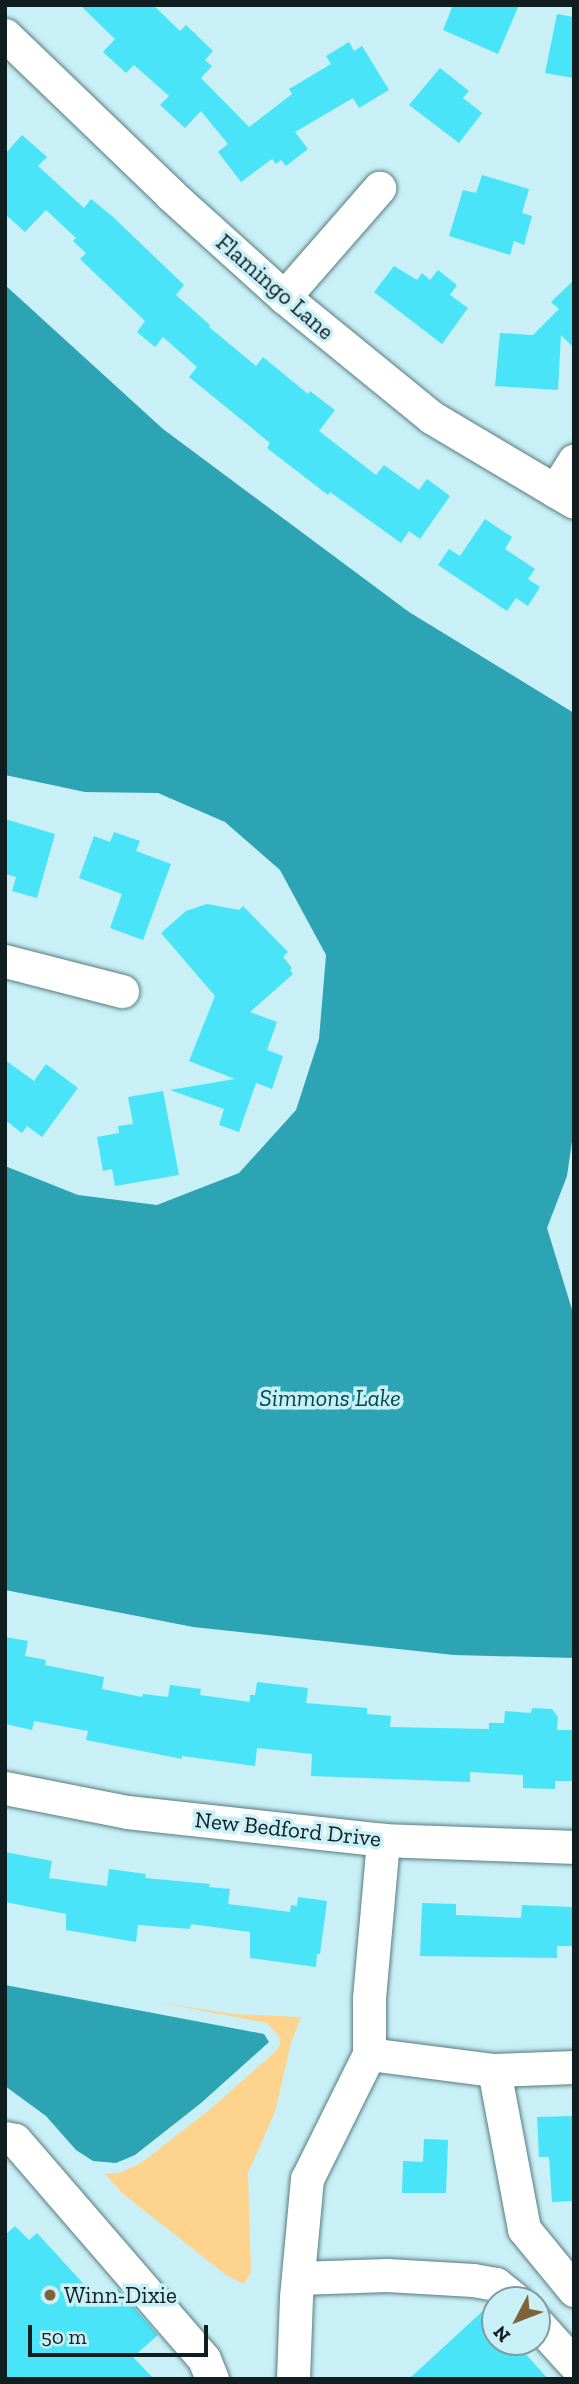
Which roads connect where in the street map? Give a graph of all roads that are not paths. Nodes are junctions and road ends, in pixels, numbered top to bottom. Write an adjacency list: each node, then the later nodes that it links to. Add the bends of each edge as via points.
1 (5, 35): 3 (street, Flamingo Lane)
2 (379, 188): 3 (street)
3 (284, 297): 5 (street, Flamingo Lane, via 431,417)
4 (574, 461): 5 (street)
5 (564, 496)
6 (5, 961): 7 (street)
7 (122, 991)
8 (5, 1788): 9 (street, New Bedford Drive, via 127,1812)
9 (383, 1840): 10 (street, New Bedford Drive); 11 (street, via 369,1998)
10 (574, 1847)
11 (369, 2054): 13 (street); 15 (street, via 307,2179)
12 (574, 2067): 13 (street)
13 (494, 2070): 17 (street, via 524,2229)
14 (5, 2138): 20 (street, via 15,2140 186,2338 204,2359)
15 (298, 2278): 16 (street, via 387,2275); 21 (street)
16 (498, 2286)
17 (574, 2290)
18 (551, 2339): 19 (street)
19 (574, 2364)
20 (212, 2379)
21 (293, 2379)

